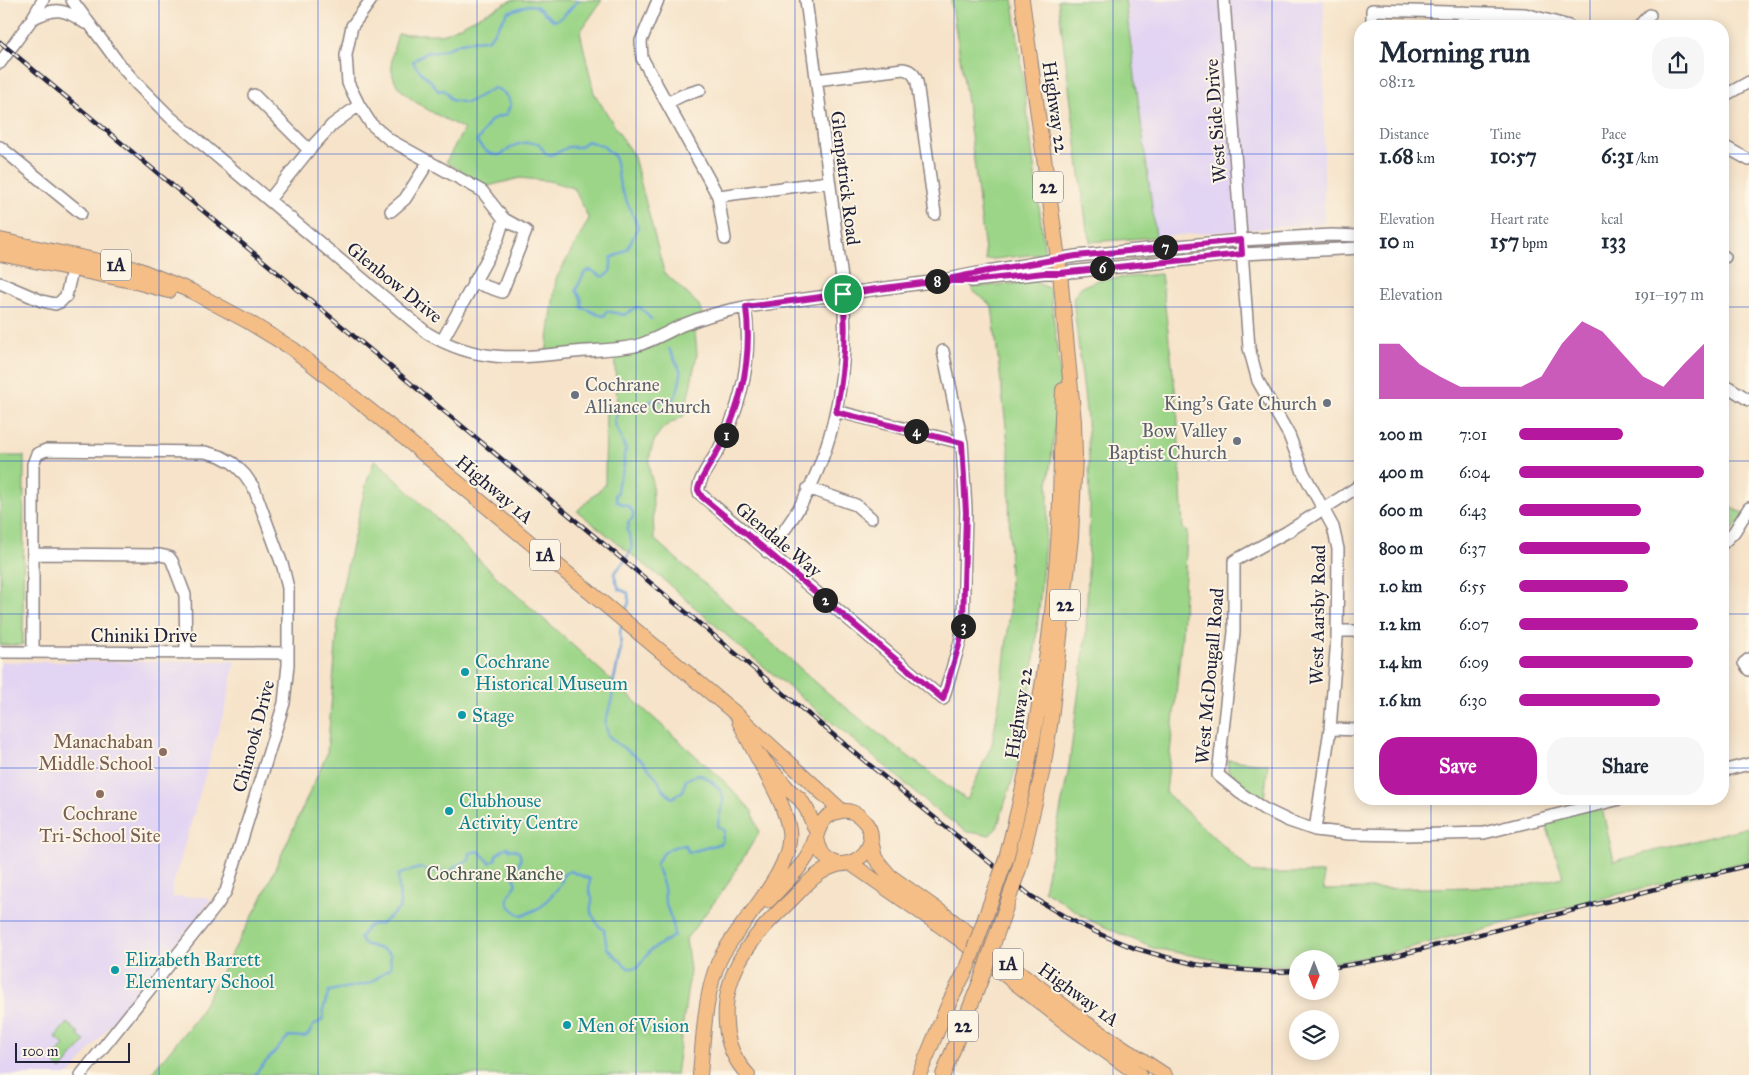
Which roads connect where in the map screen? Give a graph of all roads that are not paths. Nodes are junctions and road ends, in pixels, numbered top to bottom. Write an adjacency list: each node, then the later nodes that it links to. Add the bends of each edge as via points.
1 (43, 0): 10 (street)
2 (72, 0): 15 (street, Glenbow Drive)
3 (371, 0): 23 (street, via 352,26 346,55 348,83)
4 (658, 0): 22 (street, via 641,41 641,54)
5 (806, 0): 17 (street, Glenpatrick Road)
6 (1022, 0): 43 (main road, Highway 22 / 22)
7 (1224, 0): 39 (street, West Side Drive)
8 (1463, 12): 11 (street, via 1372,10); 12 (street); 13 (street, via 1525,14)
9 (1650, 15): 14 (street)
10 (32, 19): 15 (street, via 49,12 65,11); 16 (street)
11 (1372, 20)
12 (1463, 20)
13 (1547, 20)
14 (1645, 20)
15 (92, 28): 31 (street, Glenbow Drive, via 116,61 156,104)
16 (0, 63)
17 (816, 80): 29 (street, Glenpatrick Road); 34 (street, via 903,69 914,75)
18 (1749, 82): 20 (street)
19 (700, 90): 22 (street)
20 (1729, 93)
21 (254, 95): 26 (street)
22 (667, 103): 30 (street)
23 (359, 105): 26 (street, via 332,125); 28 (street, via 371,124 390,140)
24 (0, 147): 33 (street)
25 (1729, 149): 27 (street)
26 (309, 150): 31 (street)
27 (1749, 160)
28 (429, 161): 32 (street, via 405,199); 35 (street, via 482,191)
29 (829, 182): 30 (street); 49 (street, Glenpatrick Road)
30 (718, 196): 37 (street)
31 (269, 200): 52 (street, Glenbow Drive)
32 (390, 211)
33 (81, 213)
34 (935, 214)
35 (504, 218): 47 (street, via 497,241); 47 (street, via 526,231 502,292)
36 (1354, 236): 39 (street, Glenbow Drive)
37 (725, 239)
38 (0, 240): 44 (main road, Highway 1A / 1A)
39 (1241, 240): 42 (street, West Aarsby Road); 43 (street, Glenbow Drive)
40 (1354, 248): 42 (street, Glenbow Drive)
41 (0, 254): 44 (main road, Highway 1A / 1A)
42 (1242, 254): 45 (street, Glenbow Drive); 61 (street, West Aarsby Road, via 1249,348 1258,381 1290,435 1303,472)
43 (1058, 259): 45 (main road, Highway 22 / 22); 46 (street, Glenbow Drive)
44 (74, 263): 48 (street, via 66,296 56,304); 75 (main road, Highway 1A / 1A, via 136,270 192,291 293,349)
45 (1060, 273): 46 (street, Glenbow Drive); 51 (main road, Highway 22 / 22)
46 (938, 281): 49 (street, Glenbow Drive)
47 (474, 282): 52 (street)
48 (0, 283)
49 (843, 294): 50 (street, Glenbow Drive); 56 (street, Glenpatrick Road, via 845,347)
50 (746, 307): 52 (street, Glenbow Drive, via 717,312 636,345 614,349 513,358 470,352); 65 (street, Glendale Way, via 748,346 741,393 728,432 698,487 702,497)
51 (1066, 337): 88 (main road, Highway 22 / 22, bridge, via 1059,526 1032,750 1006,859 968,966); 94 (main road, Highway 22 / 22, bridge, via 1075,457 1071,537 1057,679 1043,769 1019,869 982,977)
52 (442, 342)
53 (943, 351): 57 (street)
54 (1729, 387): 55 (street)
55 (1749, 400)
56 (836, 412): 57 (street); 58 (street, Glenpatrick Road, via 826,447)
57 (962, 443): 65 (street, Glendale Way, via 966,512 963,622 943,699)
58 (808, 488): 62 (street, via 852,503); 65 (street, Glenpatrick Road)
59 (1354, 489): 61 (street)
60 (1749, 508): 63 (street)
61 (1322, 509): 67 (street, West Aarsby Road, via 1333,527 1338,549); 83 (street, West McDougall Road, via 1234,561 1234,632 1218,775 1264,809)
62 (871, 518)
63 (1744, 526): 64 (street)
64 (1729, 538)
65 (767, 552)
66 (33, 554): 70 (street, Chinook Drive); 71 (street, via 169,557 186,599); 72 (street, Chinook Drive, via 33,464 42,451 195,451 220,456 238,467 254,488 284,567 288,596)
67 (1337, 631): 68 (street); 76 (street, West Aarsby Road)
68 (1354, 631)
69 (0, 652): 70 (street, Chiniki Drive)
70 (33, 652): 71 (street, Chiniki Drive)
71 (186, 653): 72 (street, Chiniki Drive)
72 (288, 653): 89 (street, Chinook Drive, via 282,710 226,892)
73 (1749, 660): 74 (street, via 1744,662)
74 (1749, 670)
75 (735, 713): 78 (main road, Highway 1A / 1A); 82 (main road, Highway 1A / 1A)
76 (1330, 729): 77 (street); 83 (street, West Aarsby Road)
77 (1354, 730)
78 (752, 747): 84 (main road, Highway 1A / 1A, via 800,799); 87 (main road, via 781,803 789,832 788,847 776,878)
79 (1749, 764): 80 (street)
80 (1729, 769)
81 (1596, 805): 83 (street, West McDougall Road, via 1484,833 1349,834)
82 (842, 811): 84 (main road, via 826,818); 85 (main road, via 858,815)
83 (1315, 830)
84 (817, 836): 86 (main road, via 818,846 827,858); 87 (main road, via 790,877)
85 (870, 836): 86 (main road, via 869,845 859,860); 96 (main road, Highway 1A / 1A, via 875,858 890,876 1086,1023)
86 (846, 864): 91 (main road, via 826,868 808,883 760,931 736,967 729,984 725,1010 727,1042 739,1066); 95 (main road, Highway 1A / 1A, via 959,939 1080,1034)
87 (738, 931): 90 (main road, via 720,960 711,985)
88 (949, 1003): 92 (main road); 93 (main road, Highway 22 / 22)
89 (81, 1075)
90 (700, 1075)
91 (748, 1075)
92 (908, 1075)
93 (919, 1075)
94 (943, 1075)
95 (1139, 1075)
96 (1165, 1075)

